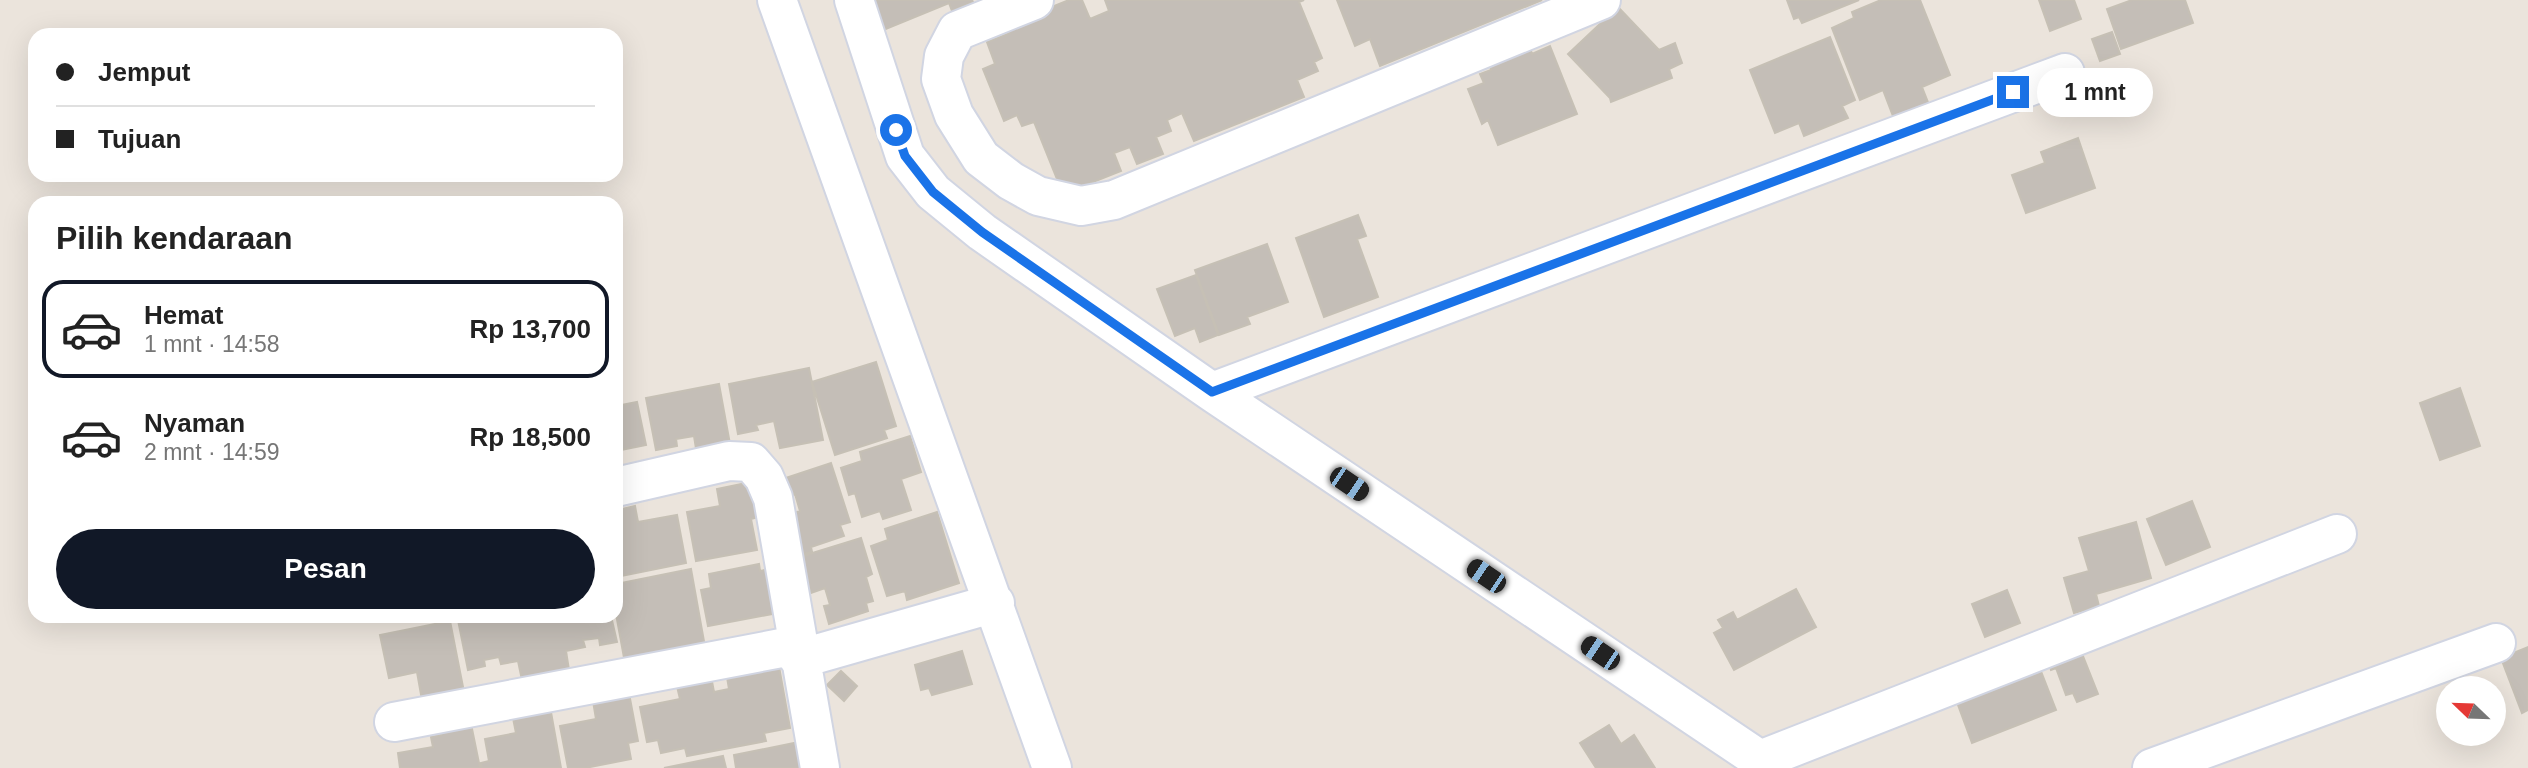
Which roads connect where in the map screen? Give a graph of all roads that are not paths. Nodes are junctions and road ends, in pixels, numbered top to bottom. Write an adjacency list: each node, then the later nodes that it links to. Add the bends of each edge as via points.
1 (777, 0): 9 (street)
2 (853, 0): 6 (street, via 905,156 933,192 982,232)
3 (1034, 0): 4 (street, via 957,31 943,55 941,79 954,115 981,158 1038,196 1081,206 1114,200)
4 (1601, 0)
5 (2065, 73): 6 (street)
6 (1212, 392): 13 (street)
7 (623, 485): 11 (street, via 729,461 751,462 764,477 772,498)
8 (2337, 534): 13 (street)
9 (995, 603): 11 (street); 15 (street)
10 (2496, 643): 16 (street)
11 (798, 652): 12 (street); 14 (street)
12 (394, 722)
13 (1766, 764)
14 (820, 768)
15 (1052, 768)
16 (2152, 768)

